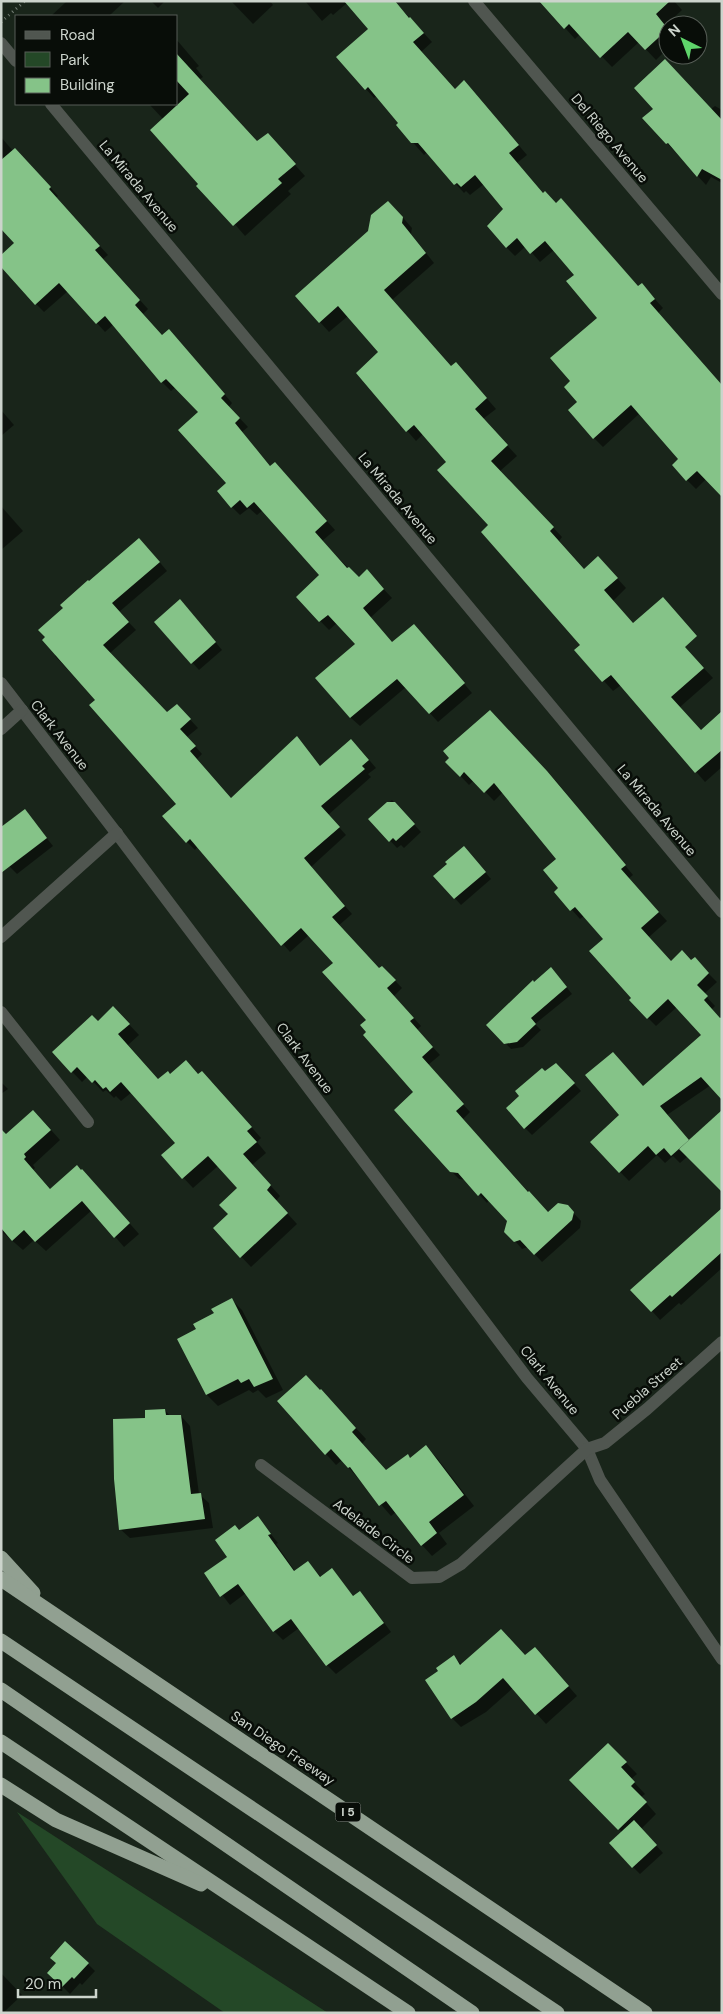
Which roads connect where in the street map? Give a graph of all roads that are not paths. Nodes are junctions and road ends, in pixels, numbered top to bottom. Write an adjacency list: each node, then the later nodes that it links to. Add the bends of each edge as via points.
1 (474, 1): 5 (street, Del Riego Avenue)
2 (1, 43): 3 (street)
3 (15, 61)
4 (52, 105): 10 (street, La Mirada Avenue)
5 (722, 294)
6 (1, 683): 7 (street, Clark Avenue)
7 (22, 710): 8 (street); 9 (street, Clark Avenue)
8 (1, 729)
9 (117, 833): 11 (street); 15 (street, Clark Avenue, via 527,1378)
10 (722, 912)
11 (1, 937)
12 (1, 1012): 13 (street)
13 (88, 1122)
14 (722, 1342): 15 (street, Puebla Street, via 612,1438)
15 (587, 1449): 16 (street, Adelaide Circle, via 461,1564 439,1577 421,1578 412,1578); 21 (street, Clark Avenue, via 604,1487)
16 (261, 1465)
17 (1, 1558): 19 (highway)
18 (1, 1579): 19 (highway, San Diego Freeway / I 5)
19 (50, 1610): 29 (highway, San Diego Freeway / I 5)
20 (1, 1641): 28 (highway)
21 (722, 1659)
22 (1, 1690): 27 (highway)
23 (1, 1742): 25 (highway)
24 (1, 1785): 25 (highway, via 56,1820)
25 (239, 1900): 26 (highway)
26 (408, 2013)
27 (472, 2013)
28 (557, 2013)
29 (645, 2013)

